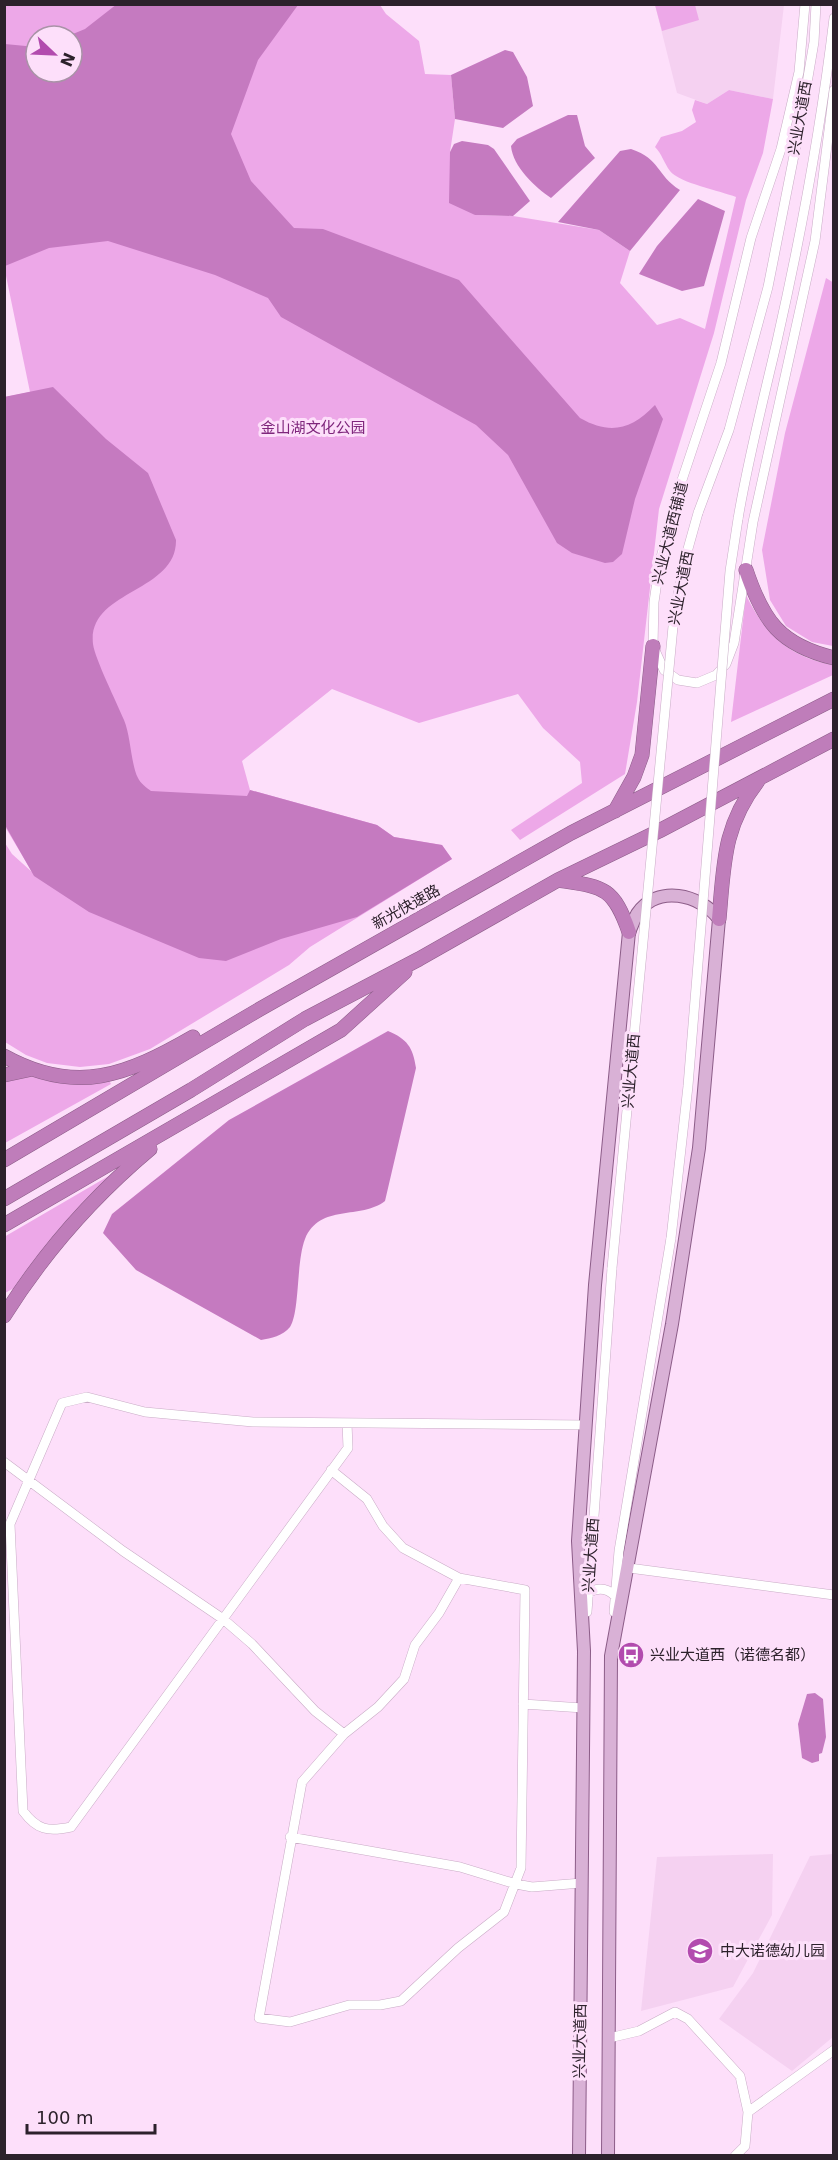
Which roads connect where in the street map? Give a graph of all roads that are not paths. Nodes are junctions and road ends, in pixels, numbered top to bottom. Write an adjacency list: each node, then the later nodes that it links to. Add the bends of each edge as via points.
1 (805, 4): 6 (street, 兴业大道西铺道, via 799,72 781,148 751,238 721,363 660,561)
2 (816, 4): 33 (street, 兴业大道西, bridge, via 814,42 768,287 729,430 698,513 674,616 612,1268)
3 (834, 18): 35 (street, 兴业大道西, bridge, via 804,212 751,444 730,571 688,1086 671,1238 619,1551)
4 (834, 90): 5 (street, via 815,241 753,522)
5 (746, 570): 6 (street, via 734,643 726,664 716,675 697,683 678,680 664,670); 7 (highway, via 759,608 771,624 797,645)
6 (652, 646): 11 (highway, via 642,755)
7 (834, 658)
8 (834, 699): 11 (highway, 新光快速路)
9 (834, 739): 10 (highway)
10 (761, 777): 12 (highway); 13 (highway, via 743,801 727,839)
11 (615, 811): 15 (highway, 新光快速路)
12 (558, 880): 14 (highway, via 604,890 614,897); 16 (highway)
13 (718, 919): 14 (main road, via 696,899 681,895 650,903 638,913); 31 (main road, via 699,1148)
14 (629, 932): 27 (main road, via 595,1285)
15 (358, 953): 18 (highway, via 301,975 158,1057 118,1074 78,1079); 21 (highway, 新光快速路)
16 (419, 959): 20 (highway, via 342,1030); 22 (highway, via 306,1019)
17 (4, 1056): 18 (highway)
18 (32, 1069): 19 (highway)
19 (4, 1075)
20 (176, 1127): 23 (highway); 24 (highway, via 104,1192)
21 (4, 1160)
22 (4, 1199)
23 (4, 1226)
24 (11, 1296): 25 (highway)
25 (4, 1316)
26 (347, 1423): 27 (street); 29 (street, via 348,1448); 30 (street, via 192,1418 145,1412 87,1397 62,1403)
27 (586, 1425): 37 (main road, via 578,1541)
28 (4, 1462): 30 (street)
29 (331, 1470): 32 (street, via 367,1499 383,1526 403,1548); 36 (street)
30 (29, 1480): 36 (street); 36 (street, via 10,1524 23,1811 34,1826 52,1831 71,1827)
31 (629, 1568): 34 (street); 38 (main road)
32 (459, 1578): 39 (street, via 525,1590); 41 (street, via 415,1645 404,1679 378,1707)
33 (588, 1593): 35 (street, via 609,1590); 37 (street, 兴业大道西)
34 (834, 1595)
35 (615, 1596): 38 (street, 兴业大道西)
36 (223, 1619): 41 (street, via 315,1711)
37 (584, 1651): 40 (main road, 兴业大道西)
38 (611, 1656): 45 (main road, 兴业大道西)
39 (523, 1704): 40 (street); 44 (street, via 521,1869)
40 (583, 1708): 43 (main road, 兴业大道西)
41 (344, 1734): 42 (street, via 302,1782)
42 (290, 1837): 44 (street, via 460,1867); 44 (street, via 259,2018 290,2022 349,2005 401,2001 504,1912)
43 (582, 1883): 44 (street, via 532,1887); 48 (main road, 兴业大道西)
44 (516, 1884)
45 (609, 2038): 47 (street, via 639,2031 675,2012 688,2019 740,2076); 49 (main road, 兴业大道西)
46 (834, 2050): 47 (street)
47 (748, 2112): 50 (street, via 745,2146)
48 (579, 2156)
49 (608, 2156)
50 (735, 2156)

